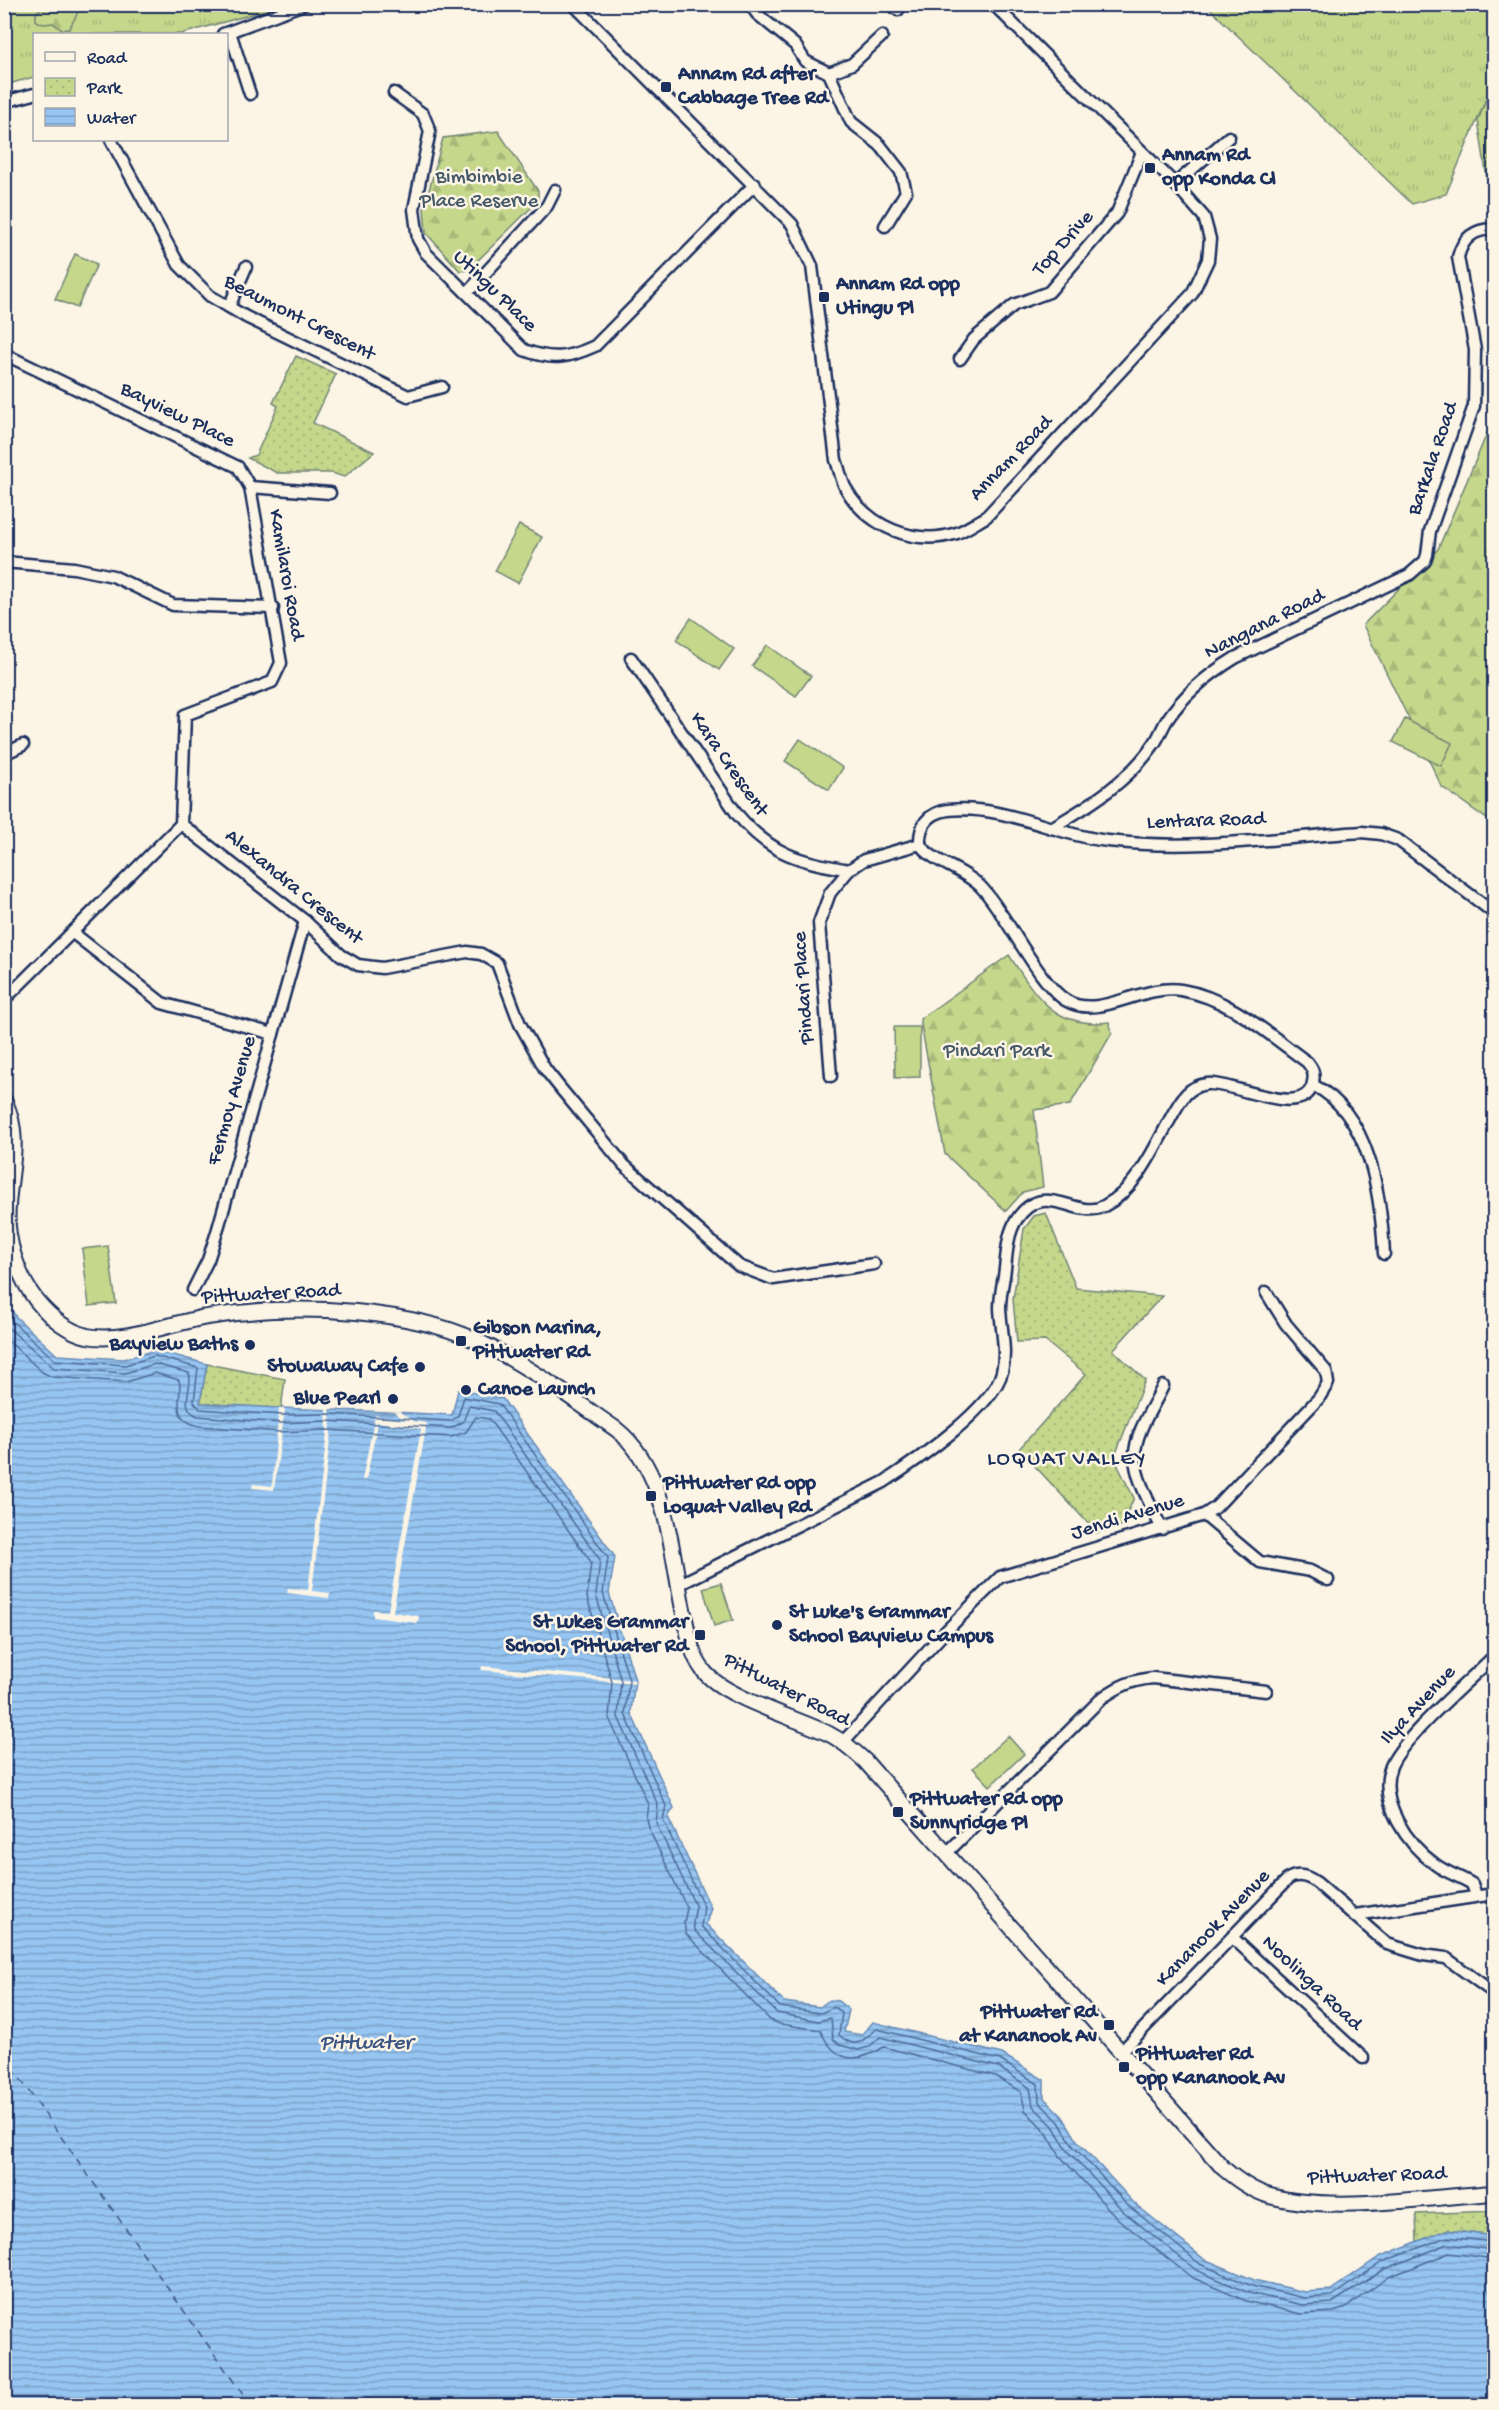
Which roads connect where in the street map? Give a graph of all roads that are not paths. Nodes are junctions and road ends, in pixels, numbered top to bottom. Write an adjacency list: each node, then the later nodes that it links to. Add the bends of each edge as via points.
1 (304, 4): 5 (street)
2 (573, 4): 16 (street, Annam Road)
3 (750, 4): 8 (street, via 795,45 805,61)
4 (993, 4): 15 (street, Annam Road)
5 (227, 33)
6 (228, 36): 9 (street)
7 (882, 36): 8 (street, via 852,64)
8 (829, 74): 19 (street, via 850,122 879,145 901,172 906,192)
9 (250, 93)
10 (394, 93): 22 (street, Utingu Place, via 423,114 430,131 414,209 418,239 426,253)
11 (33, 94): 12 (street)
12 (4, 102)
13 (1229, 136): 17 (street)
14 (112, 141): 23 (street, Beaumont Crescent, via 179,265 210,296)
15 (1142, 152): 17 (street, Annam Road); 25 (street, Top Drive, via 1117,213 1049,292 1014,305 974,339)
16 (755, 184): 17 (street, Annam Road, via 792,224 812,266 836,460 844,486 860,508 878,523 902,534 926,538 959,532 986,517 1192,294 1208,260 1208,226); 22 (street, Utingu Place, via 595,346 572,357 543,357 524,350)
17 (1175, 184)
18 (555, 190): 22 (street, via 547,206)
19 (885, 226)
20 (1494, 229): 30 (street, Barkala Road, via 1473,233 1460,250 1458,266 1475,350 1474,406 1430,531 1425,561)
21 (246, 267): 23 (street)
22 (467, 293)
23 (229, 307): 26 (street, Beaumont Crescent, via 408,396)
24 (4, 354): 27 (street, Bayview Place, via 238,467)
25 (960, 359)
26 (442, 387)
27 (250, 487): 28 (street); 31 (street, Kamilaroi Road)
28 (330, 493)
29 (4, 562): 31 (street, via 113,576 173,605)
30 (1409, 575): 36 (street, Nangana Road, via 1234,658 1211,673 1181,701 1154,744 1126,776 1088,807)
31 (273, 608): 35 (street, Kamilaroi Road, via 281,663 272,682 185,715)
32 (631, 658): 38 (street, Kara Crescent, via 754,834 777,852)
33 (23, 745): 34 (street)
34 (4, 754)
35 (181, 824): 40 (street, Alexandra Crescent); 41 (street)
36 (1051, 828): 37 (street, Lentara Road, via 995,812 947,810 927,819 920,831); 39 (street, Lentara Road, via 1098,840 1153,846 1381,834 1398,840)
37 (920, 844): 38 (street, via 864,860); 45 (street, via 931,856 950,864 980,886 1051,987 1066,1000 1095,1007 1152,990 1179,989 1205,995 1226,1004 1307,1062 1314,1075)
38 (849, 870): 44 (street, Pindari Place, via 830,893 819,923)
39 (1494, 913)
40 (305, 921): 43 (street, Fermoy Avenue); 48 (street, Alexandra Crescent, via 341,955 358,964 382,968 467,952 497,963 520,1024 555,1082 624,1165 739,1266 773,1279)
41 (73, 933): 42 (street); 43 (street, via 162,1003)
42 (4, 1000)
43 (273, 1034): 49 (street, Fermoy Avenue, via 208,1260)
44 (831, 1076)
45 (1313, 1085): 47 (street, via 1343,1109 1368,1152 1382,1216); 55 (street, via 1307,1095 1294,1101 1223,1084 1198,1086 1181,1099 1138,1175 1106,1205 1089,1210 1053,1200 1027,1208 1011,1230 1001,1293 1002,1372 981,1406 884,1482)
46 (4, 1100): 55 (main road, Pittwater Road, via 14,1133 7,1219 12,1246 30,1291 58,1322 77,1333 100,1337 230,1314 335,1311 408,1320 474,1340 521,1366 629,1440 653,1478)
47 (1384, 1254)
48 (874, 1264)
49 (193, 1290)
50 (1266, 1292): 52 (street, Jendi Avenue, via 1326,1371 1328,1383 1319,1398)
51 (1163, 1386): 53 (street, via 1139,1436 1135,1455 1146,1494)
52 (1204, 1515): 53 (street, Jendi Avenue); 54 (street, via 1260,1563 1310,1571)
53 (1162, 1529): 58 (street, Jendi Avenue, via 1000,1577)
54 (1328, 1580)
55 (678, 1585): 58 (main road, Pittwater Road, via 693,1653 713,1682)
56 (1494, 1656): 61 (street, Ilya Avenue, via 1402,1748 1390,1768 1388,1783 1394,1813 1411,1840 1437,1865 1472,1884)
57 (1266, 1691): 59 (street, via 1153,1678 1120,1685 1102,1698)
58 (843, 1742): 59 (main road, Pittwater Road)
59 (948, 1852): 65 (main road, Pittwater Road)
60 (1494, 1894): 61 (street)
61 (1476, 1895): 62 (street)
62 (1356, 1915): 63 (street, Kananook Avenue, via 1312,1879 1296,1876 1288,1879); 64 (street, Kananook Avenue, via 1387,1944 1446,1958)
63 (1233, 1938): 65 (street, Kananook Avenue); 66 (street, Noolinga Road)
64 (1494, 1992)
65 (1121, 2052): 67 (main road, Pittwater Road, via 1214,2160 1257,2191 1285,2199 1326,2203)
66 (1363, 2058)
67 (1494, 2193)

